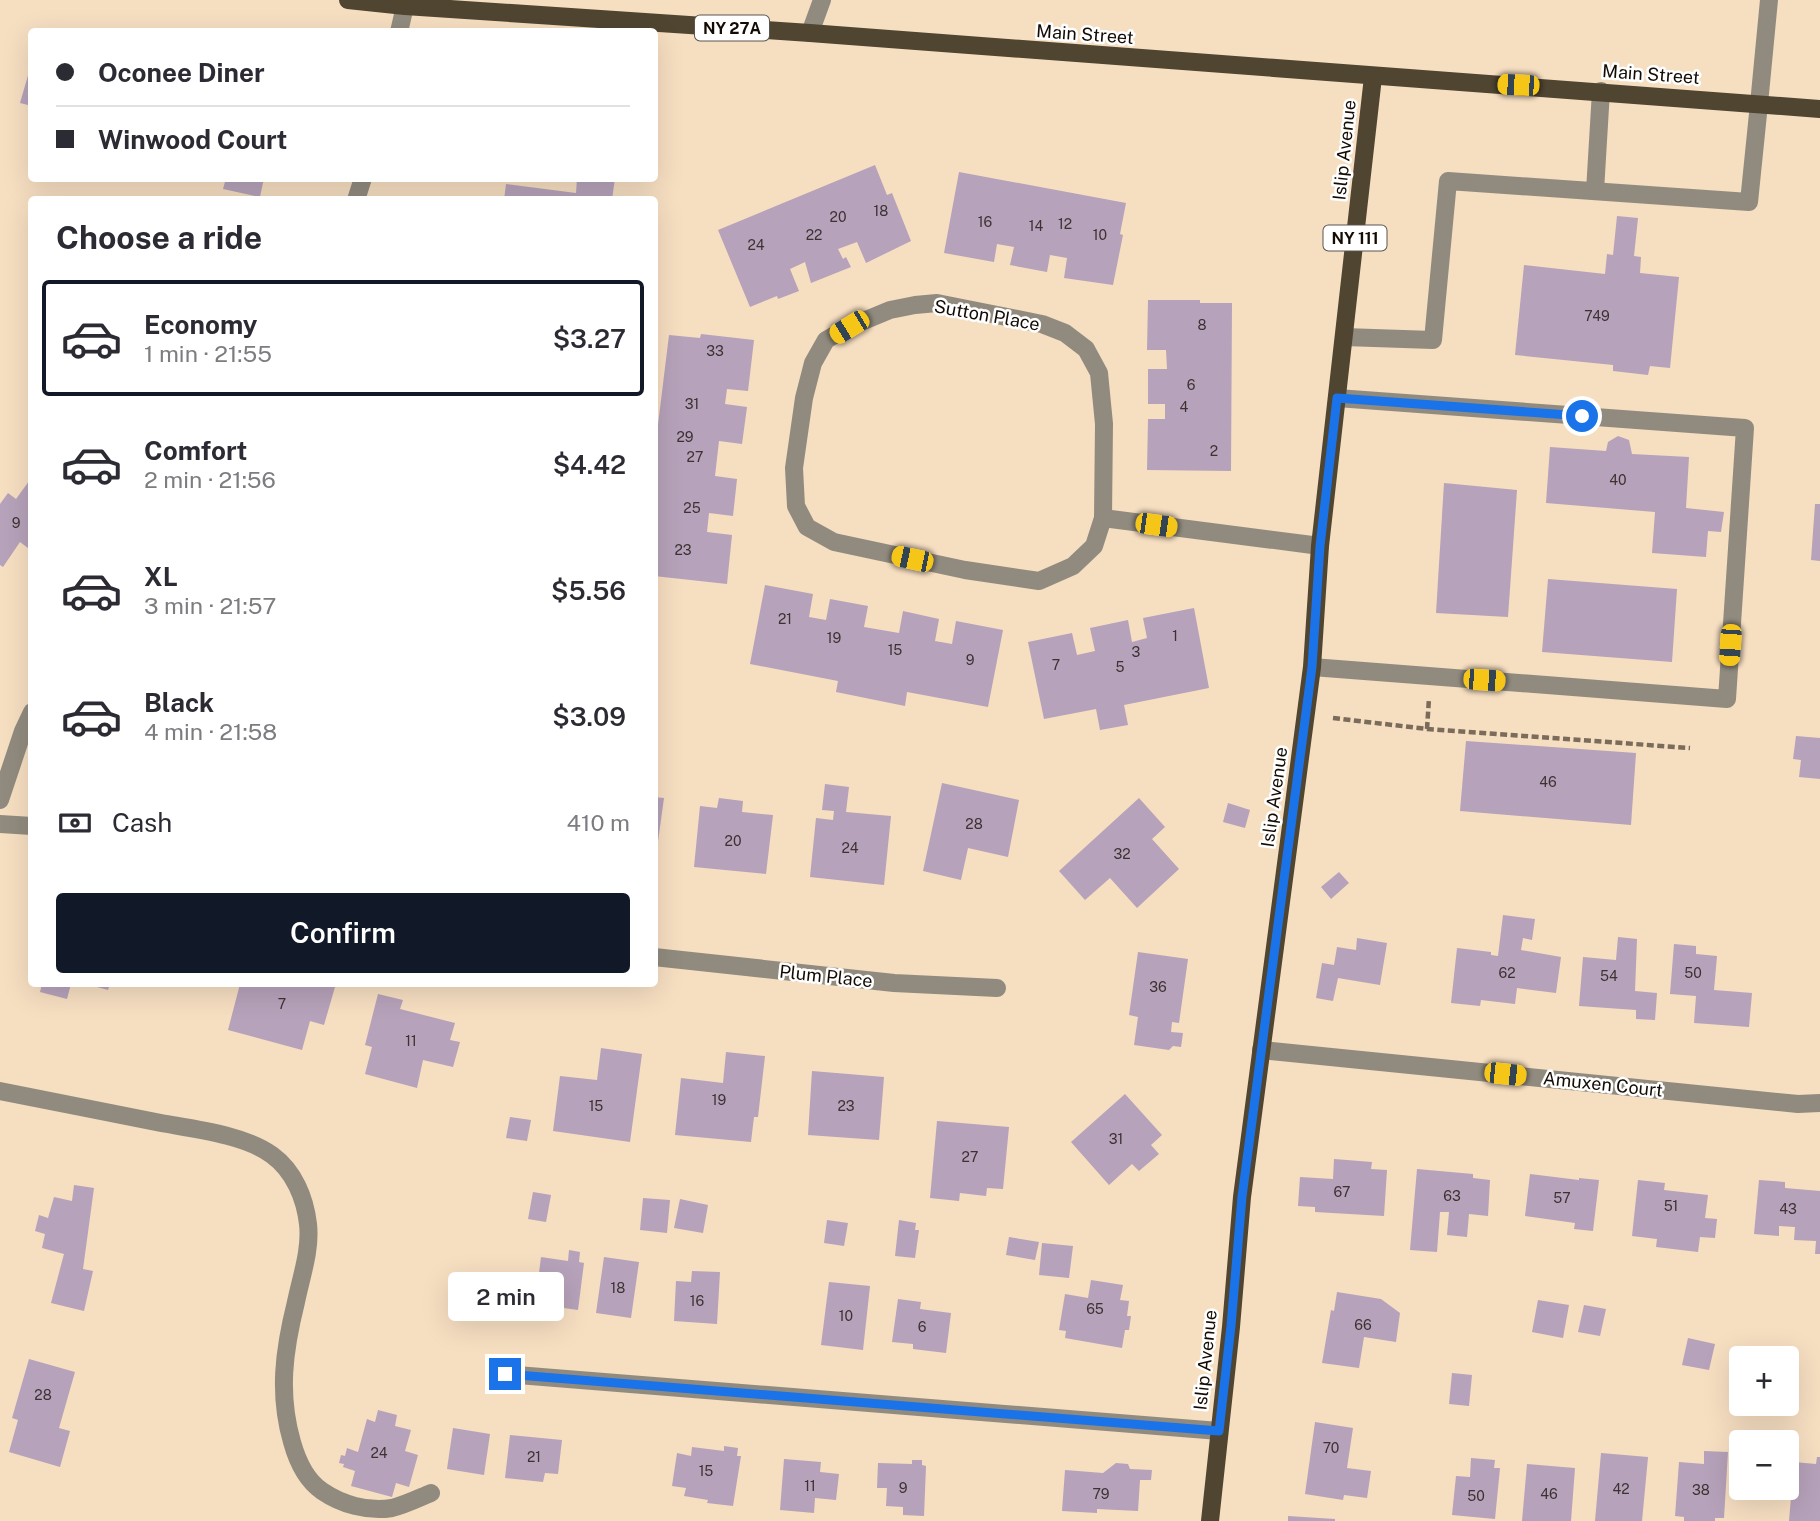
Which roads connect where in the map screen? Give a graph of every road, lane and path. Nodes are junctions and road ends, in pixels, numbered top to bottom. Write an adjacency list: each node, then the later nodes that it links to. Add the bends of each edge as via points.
1 (348, 0): 4 (main road, Main Street / NY 27A)
2 (822, 0): 6 (street)
3 (1769, 0): 9 (street)
4 (405, 6): 5 (street); 6 (main road, Main Street / NY 27A)
5 (400, 28)
6 (810, 33): 7 (main road, Main Street / NY 27A)
7 (1373, 77): 8 (main road, Main Street / NY 27A); 12 (main road, Islip Avenue / NY 111)
8 (1601, 91): 9 (main road, Main Street / NY 27A); 11 (street)
9 (1759, 104): 10 (main road, Main Street / NY 27A); 11 (street, via 1749,202)
10 (1820, 109)
11 (1595, 191): 12 (street, via 1448,181 1433,340)
12 (1344, 337): 13 (main road, Islip Avenue / NY 111)
13 (1337, 398): 15 (main road, Islip Avenue / NY 111); 16 (street, via 1745,428 1727,699)
14 (1104, 518): 14 (street, Sutton Place, via 1094,546 1073,566 1039,580 965,570 834,542 807,527 796,506 794,468 813,363 826,341 849,327 915,305 937,303 1042,324 1065,333 1086,349 1099,373); 15 (street)
15 (1320, 546): 16 (main road, Islip Avenue / NY 111)
16 (1312, 667): 25 (main road, Islip Avenue / NY 111)
17 (1334, 718): 19 (path)
18 (28, 720): 20 (street)
19 (1690, 748)
20 (0, 800)
21 (0, 824): 22 (street)
22 (28, 825)
23 (658, 957): 24 (street, Plum Place, via 894,983)
24 (997, 988)
25 (1261, 1050): 27 (street, Amuxen Court); 29 (main road, Islip Avenue / NY 111)
26 (0, 1091): 30 (street, via 188,1128 242,1141 272,1155 293,1178 308,1226 307,1255 283,1373 284,1414 297,1460 315,1486 338,1502 391,1508)
27 (1820, 1103)
28 (505, 1374): 29 (street)
29 (1219, 1431): 31 (main road, Islip Avenue / NY 111)
30 (431, 1493)
31 (1210, 1521)

